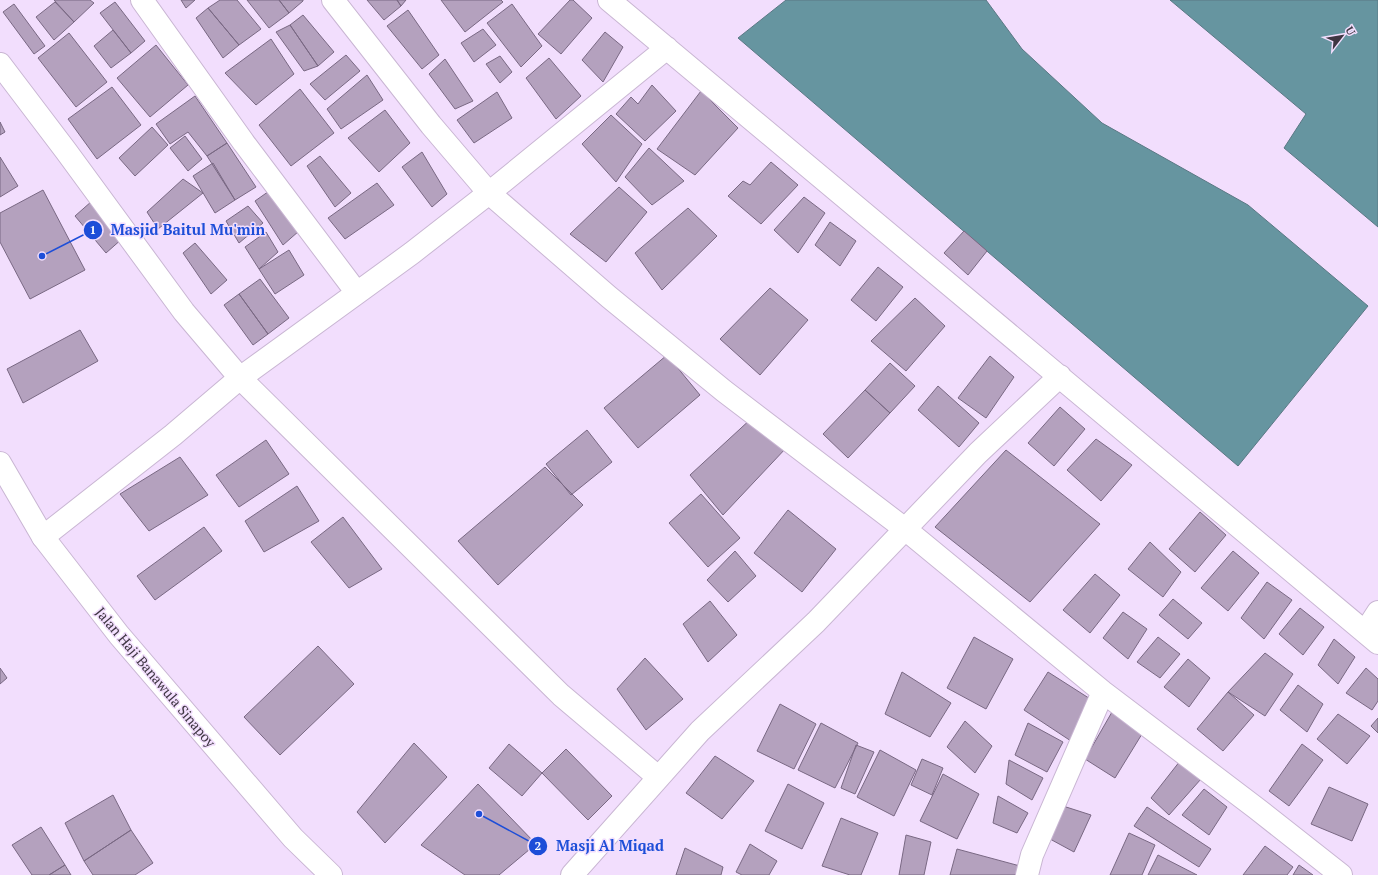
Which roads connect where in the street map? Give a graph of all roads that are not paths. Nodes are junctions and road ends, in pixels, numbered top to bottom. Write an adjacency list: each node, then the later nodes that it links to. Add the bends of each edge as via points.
1 (142, 0): 7 (main road)
2 (333, 0): 6 (main road, via 431,125)
3 (609, 0): 4 (main road)
4 (667, 48): 6 (main road); 8 (main road)
5 (0, 64): 9 (main road, via 184,312)
6 (489, 193): 7 (main road); 11 (main road, via 609,297 718,386)
7 (357, 293): 9 (main road)
8 (1060, 376): 11 (main road, via 978,453); 14 (main road)
9 (240, 378): 12 (main road, via 173,435); 16 (main road, via 561,696)
10 (0, 463): 12 (main road, Jalan Haji Banawula Sinapoy)
11 (905, 530): 15 (main road); 16 (main road, via 816,622 700,731)
12 (43, 537): 17 (main road, Jalan Haji Banawula Sinapoy, via 199,728 293,838)
13 (1378, 612): 14 (main road)
14 (1371, 637)
15 (1103, 692): 19 (main road, via 1032,854); 20 (main road)
16 (658, 778): 18 (main road)
17 (331, 875)
18 (572, 875)
19 (1027, 875)
20 (1341, 875)

